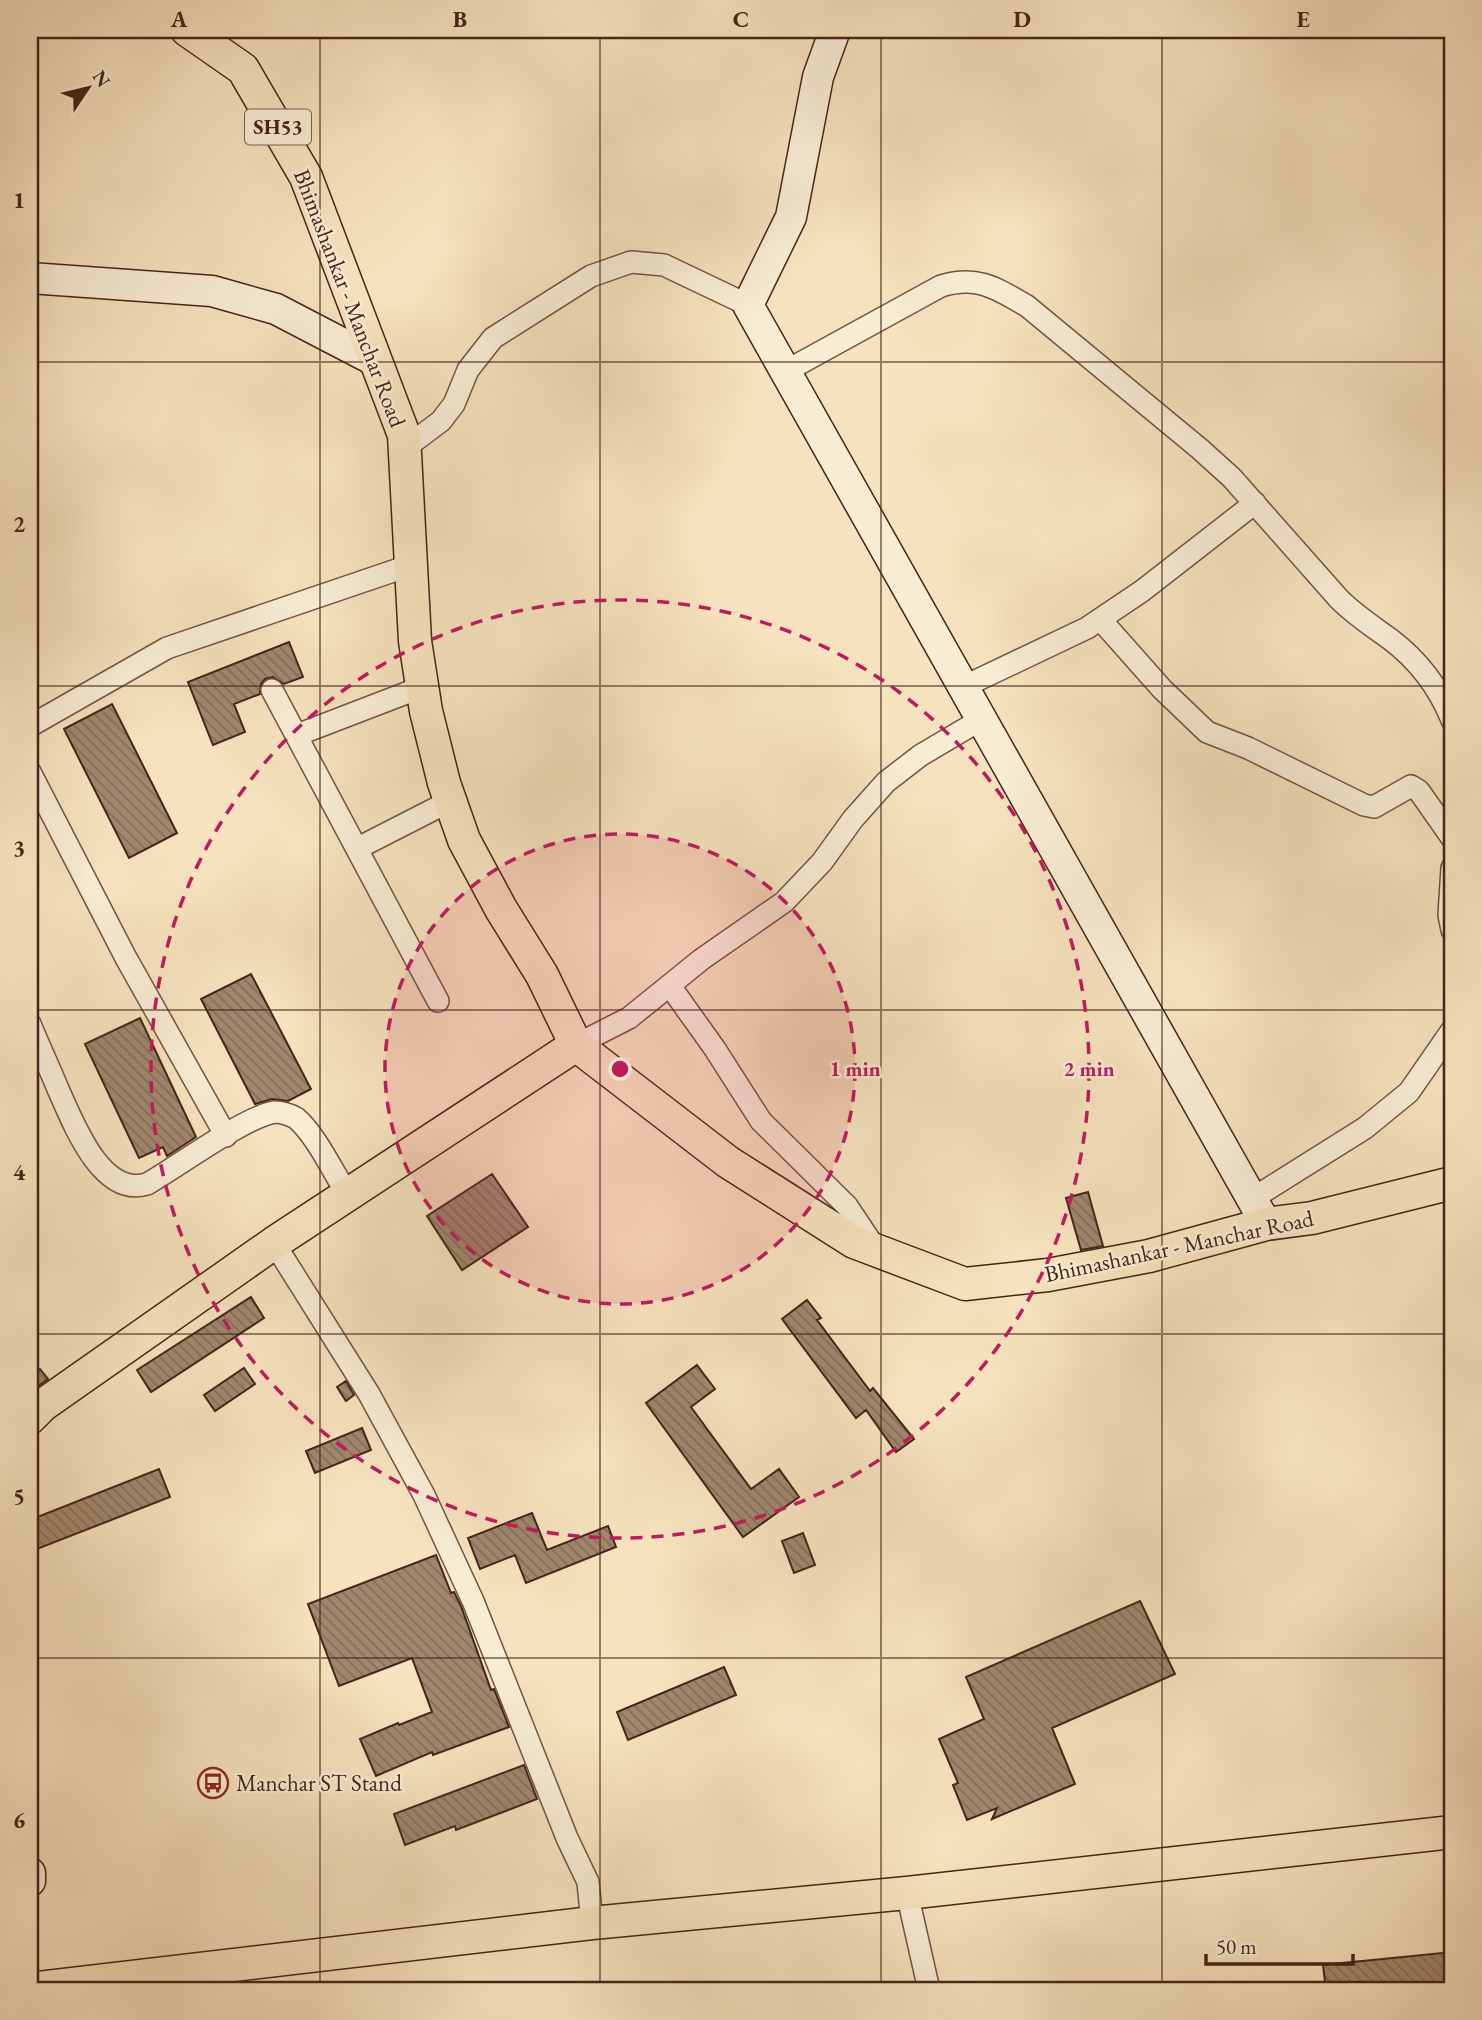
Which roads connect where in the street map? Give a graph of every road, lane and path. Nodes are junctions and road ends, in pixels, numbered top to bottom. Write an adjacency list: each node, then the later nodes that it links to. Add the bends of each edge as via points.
1 (187, 30): 5 (main road, Bhimashankar - Manchar Road / SH53, via 243,69 306,177)
2 (835, 30): 4 (street, via 816,90 791,216)
3 (30, 278): 5 (street, via 212,291 276,309)
4 (748, 305): 6 (street); 7 (street, via 664,265 631,262 591,276 493,338 468,370 454,404 441,421)
5 (374, 360): 7 (main road, Bhimashankar - Manchar Road / SH53)
6 (786, 371): 8 (street, via 941,285 978,281 1027,306 1200,449); 12 (street)
7 (405, 448): 9 (main road, Bhimashankar - Manchar Road / SH53)
8 (1255, 503): 10 (street); 15 (street, via 1339,599 1431,679)
9 (411, 565): 11 (main road, Bhimashankar - Manchar Road / SH53); 16 (street, via 167,648)
10 (1100, 619): 12 (street); 20 (street, via 1207,732 1364,805 1374,807 1411,786)
11 (422, 687): 17 (street); 19 (main road, Bhimashankar - Manchar Road / SH53)
12 (963, 687): 14 (street)
13 (272, 690): 17 (street)
14 (982, 719): 24 (street, via 886,782 784,902); 32 (street)
15 (1452, 720)
16 (30, 726)
17 (297, 735): 21 (street)
18 (30, 772): 29 (street, via 126,958)
19 (450, 801): 21 (street); 28 (main road, Bhimashankar - Manchar Road / SH53, via 464,840 542,975)
20 (1452, 838)
21 (358, 848): 25 (street)
22 (1452, 868): 23 (street)
23 (1452, 930)
24 (670, 986): 28 (street, via 629,1018); 34 (street, via 761,1121 847,1206)
25 (438, 1000)
26 (30, 1024): 29 (street, via 82,1142 118,1182 135,1188 147,1184)
27 (1452, 1030): 32 (street, via 1409,1092)
28 (576, 1045): 31 (main road); 34 (main road, Bhimashankar - Manchar Road / SH53, via 728,1162)
29 (226, 1136): 31 (street, via 277,1112 294,1116)
30 (1452, 1183): 32 (main road, Bhimashankar - Manchar Road / SH53, via 1312,1217)
31 (348, 1195): 33 (main road)
32 (1259, 1211): 34 (main road, Bhimashankar - Manchar Road / SH53, via 1149,1256 1048,1275 965,1284)
33 (274, 1243): 35 (main road); 40 (street, via 369,1394 435,1519 588,1882)
34 (878, 1253)
35 (30, 1418)
36 (1452, 1832): 39 (main road)
37 (30, 1873): 38 (street)
38 (30, 1881)
39 (907, 1893): 40 (main road); 42 (street)
40 (593, 1923): 41 (main road)
41 (30, 1989)
42 (929, 1990)

